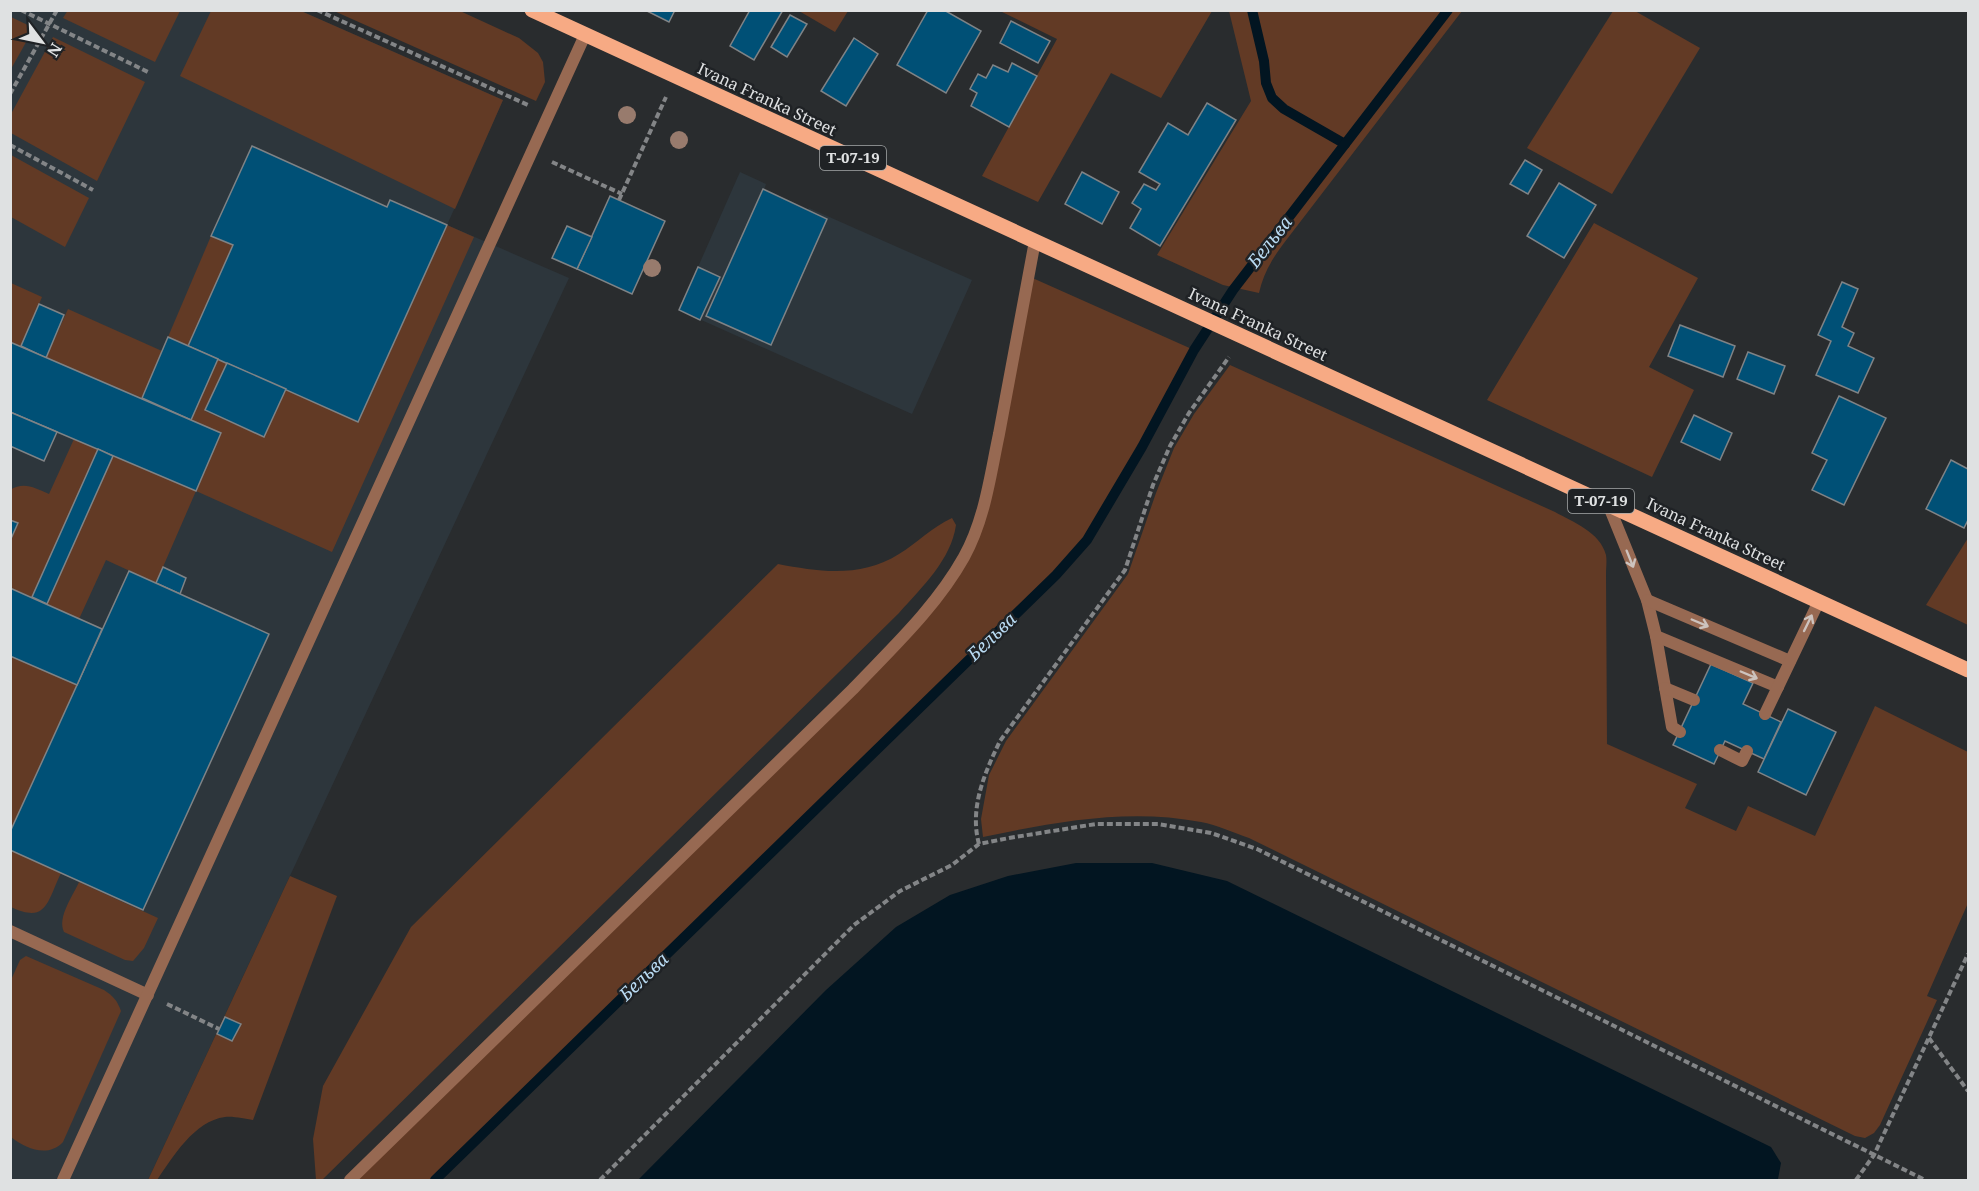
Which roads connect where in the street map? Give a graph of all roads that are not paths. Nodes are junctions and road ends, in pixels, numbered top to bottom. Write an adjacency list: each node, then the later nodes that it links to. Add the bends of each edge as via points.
1 (532, 10): 2 (main road, Ivana Franka Street / Т-07-19)
2 (585, 35): 3 (main road, Ivana Franka Street / Т-07-19); 18 (street)
3 (1035, 241): 4 (main road, Ivana Franka Street / Т-07-19); 20 (street, via 980,524 943,591 853,689)
4 (1608, 504): 5 (street, one-way to 5); 6 (main road, Ivana Franka Street / Т-07-19)
5 (1647, 600): 7 (street); 8 (street, one-way to 8)
6 (1819, 601): 8 (street, one-way to 6); 9 (main road, Ivana Franka Street / Т-07-19)
7 (1656, 636): 10 (street, one-way to 10); 11 (street)
8 (1790, 661): 10 (street)
9 (1968, 670)
10 (1778, 687): 13 (street)
11 (1665, 688): 12 (street); 14 (street, via 1672,728)
12 (1694, 700)
13 (1765, 714)
14 (1680, 732)
15 (1720, 750): 16 (street, via 1742,761)
16 (1747, 751)
17 (10, 931): 18 (street)
18 (148, 995): 19 (street)
19 (63, 1180)
20 (350, 1180)

